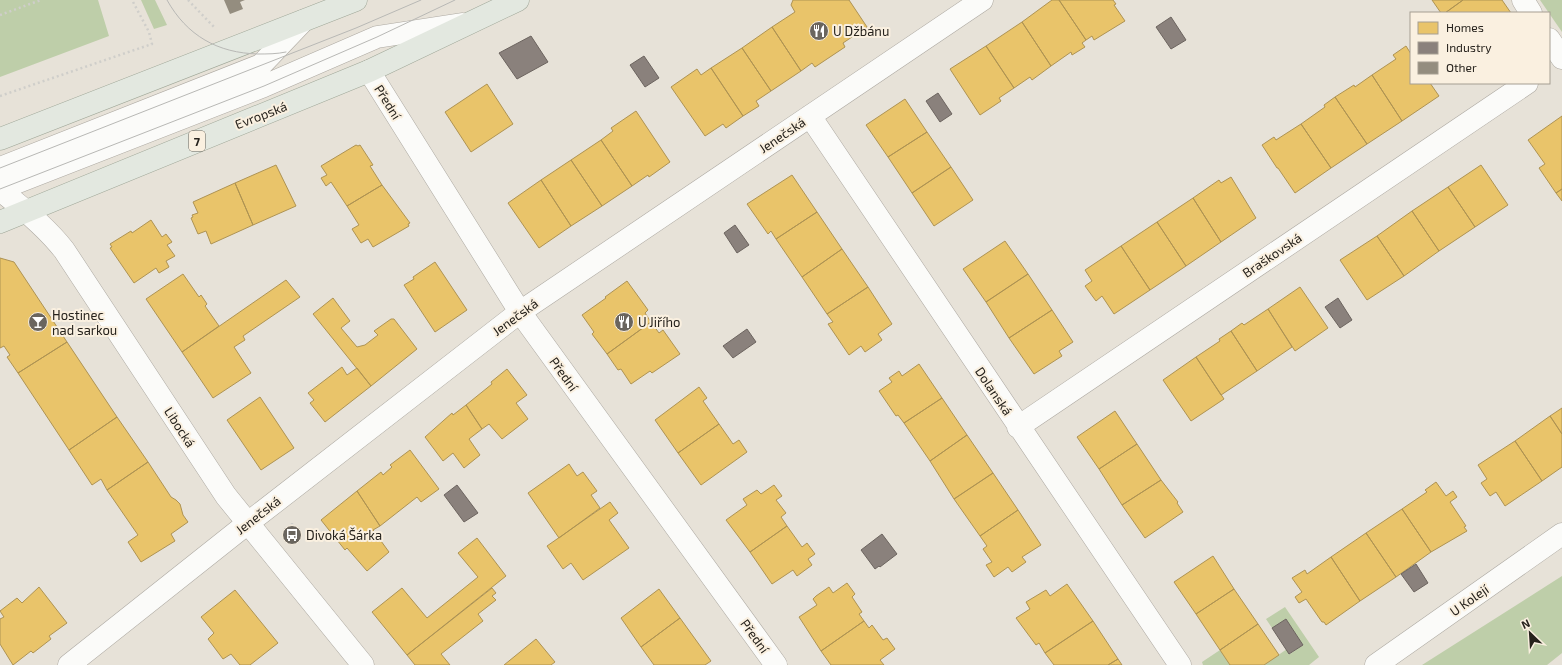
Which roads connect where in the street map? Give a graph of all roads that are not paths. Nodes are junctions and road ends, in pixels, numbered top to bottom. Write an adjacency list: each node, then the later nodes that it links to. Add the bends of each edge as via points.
1 (356, 0): 6 (main road)
2 (518, 0): 7 (main road, Evropská / 7)
3 (982, 0): 13 (street, Jenečská)
4 (1522, 0): 5 (street)
5 (1530, 12)
6 (303, 21): 14 (main road); 15 (street, via 261,65)
7 (473, 22): 11 (main road, Evropská / 7); 16 (street, via 377,37 264,86)
8 (1550, 41): 9 (street)
9 (1562, 59): 10 (street)
10 (1550, 67)
11 (369, 71): 17 (main road, Evropská / 7); 19 (street, Přední)
12 (1525, 84): 20 (street, Braškovská)
13 (810, 116): 19 (street, Jenečská); 20 (street, Dolanská)
14 (0, 138)
15 (0, 168)
16 (0, 190): 17 (street, Libocká)
17 (26, 211): 18 (main road, Evropská / 7); 21 (street, Libocká, via 64,250 226,496)
18 (0, 222)
19 (520, 312): 21 (street, Jenečská); 25 (street, Přední)
20 (1018, 427): 26 (street, Dolanská)
21 (248, 523): 23 (street, Jenečská); 24 (street, Libocká)
22 (1562, 534): 27 (street, U Kolejí)
23 (70, 665)
24 (362, 665)
25 (776, 665)
26 (1180, 665)
27 (1376, 665)

